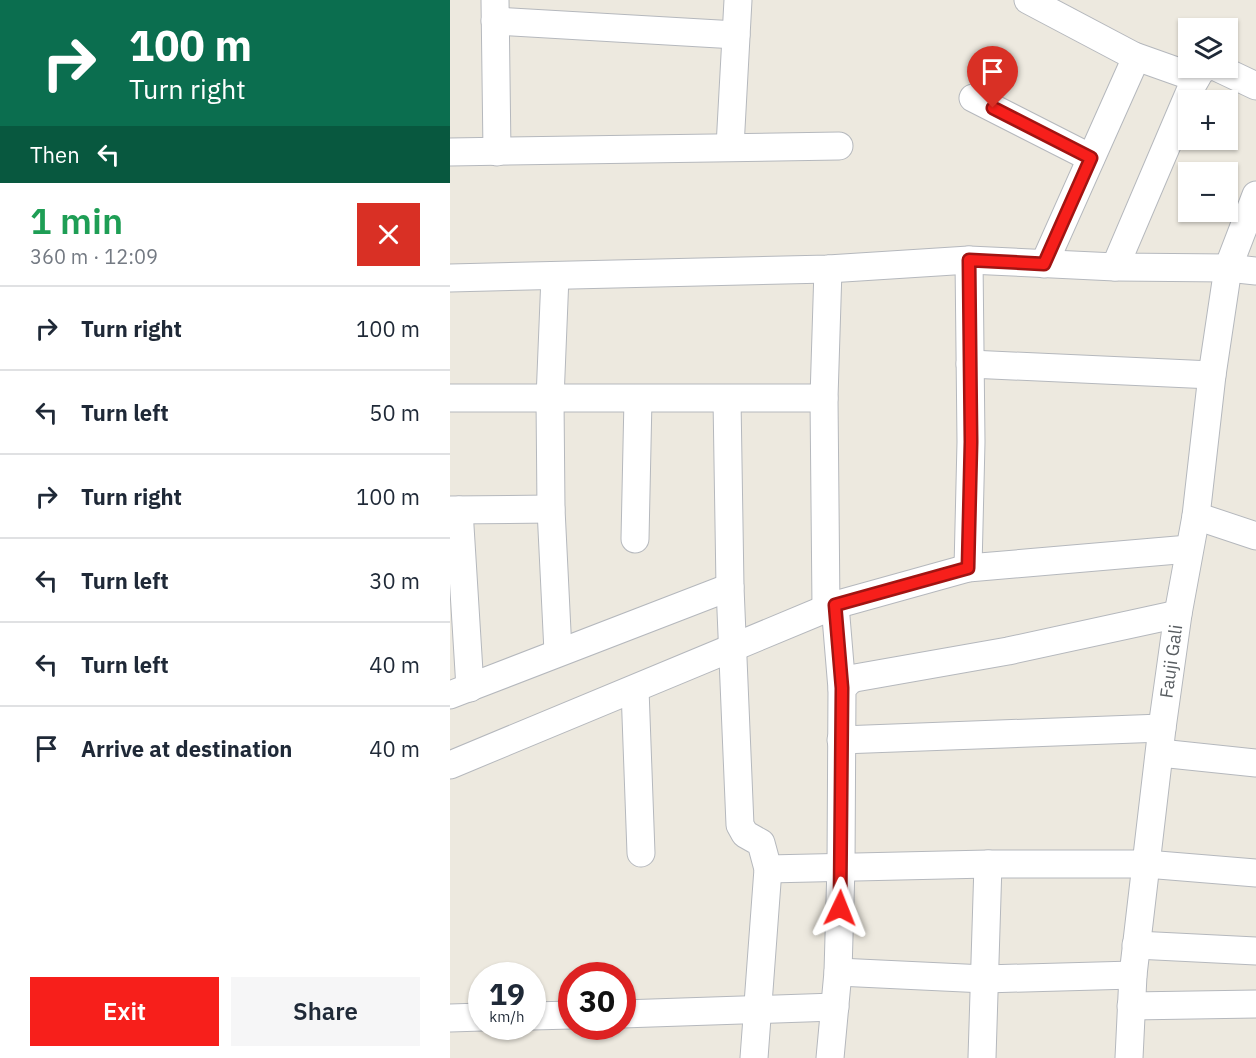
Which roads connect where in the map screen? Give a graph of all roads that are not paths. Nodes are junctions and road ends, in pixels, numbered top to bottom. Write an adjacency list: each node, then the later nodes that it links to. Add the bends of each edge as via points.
1 (738, 0): 4 (street)
2 (1028, 0): 5 (street)
3 (495, 10): 4 (street); 13 (street)
4 (736, 35): 12 (street)
5 (1134, 56): 6 (street); 15 (street)
6 (1178, 65)
7 (1204, 78): 19 (street)
8 (1230, 78): 9 (street)
9 (1256, 86)
10 (973, 98): 15 (street)
11 (839, 146): 12 (street)
12 (730, 147): 13 (street)
13 (497, 152): 14 (street)
14 (450, 153)
15 (1091, 158): 18 (street)
16 (1256, 195): 20 (street, Fauji Gali)
17 (969, 260): 18 (street); 21 (street); 25 (street)
18 (1044, 264): 19 (street)
19 (1115, 267): 20 (street)
20 (1228, 268): 22 (street); 26 (street, Fauji Gali)
21 (828, 269): 23 (street); 31 (street)
22 (1256, 271)
23 (555, 276): 24 (street); 28 (street)
24 (450, 278)
25 (970, 363): 26 (street); 38 (street)
26 (1212, 375): 34 (street, Fauji Gali)
27 (450, 398): 28 (street)
28 (550, 399): 29 (street); 32 (street)
29 (638, 399): 30 (street); 36 (street)
30 (727, 399): 31 (street); 39 (street)
31 (824, 399): 40 (street)
32 (551, 509): 33 (street); 43 (street)
33 (454, 510): 46 (street)
34 (1196, 516): 35 (street); 37 (street, Fauji Gali)
35 (1256, 536)
36 (635, 538)
37 (1189, 549): 38 (street); 41 (street, Fauji Gali)
38 (968, 568): 40 (street)
39 (729, 587): 42 (street); 43 (street)
40 (830, 606): 42 (street); 45 (street)
41 (1178, 614): 45 (street, via 1008,651 855,678); 48 (street, Fauji Gali)
42 (732, 649): 44 (street); 55 (street, via 740,825 745,834 761,843)
43 (558, 652): 46 (street)
44 (635, 688): 50 (street); 51 (street)
45 (842, 688): 47 (street)
46 (460, 692)
47 (841, 740): 48 (street); 54 (street)
48 (1161, 741): 49 (street); 53 (street, Fauji Gali)
49 (1256, 763)
50 (450, 765)
51 (641, 853)
52 (988, 864): 53 (street); 54 (street); 61 (street)
53 (1146, 864): 56 (street); 57 (street, Fauji Gali)
54 (841, 866): 55 (street); 59 (street)
55 (768, 869): 65 (street)
56 (1256, 873)
57 (1136, 945): 58 (street); 60 (street, Fauji Gali)
58 (1256, 951)
59 (838, 972): 61 (street); 64 (street)
60 (1133, 975): 61 (street); 63 (street, Fauji Gali)
61 (985, 979): 71 (street)
62 (1256, 1004): 63 (street)
63 (1131, 1006): 72 (street, Fauji Gali)
64 (835, 1007): 65 (street); 70 (street)
65 (757, 1010): 66 (street); 69 (street)
66 (636, 1014)
67 (468, 1017): 68 (street)
68 (450, 1018)
69 (754, 1058)
70 (830, 1058)
71 (982, 1058)
72 (1129, 1058)

